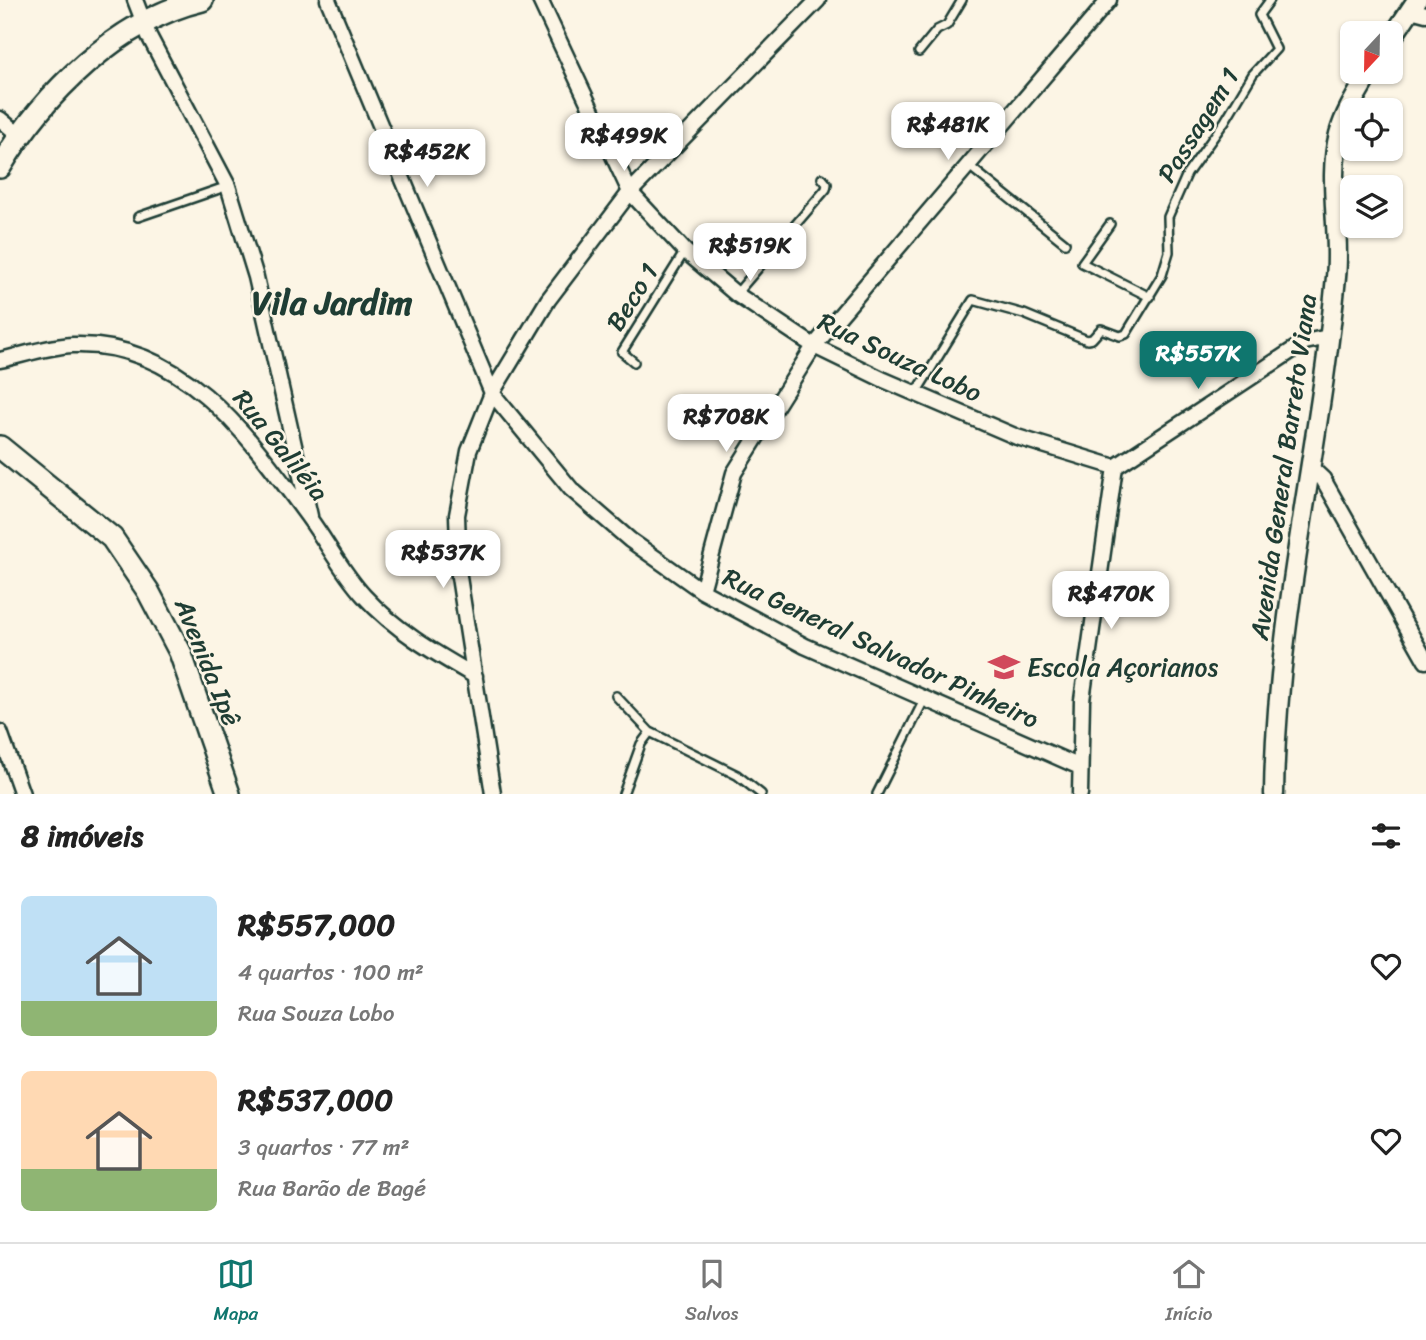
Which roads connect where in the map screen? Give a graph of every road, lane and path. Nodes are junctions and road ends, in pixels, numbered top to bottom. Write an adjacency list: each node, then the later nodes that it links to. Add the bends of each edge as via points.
1 (135, 0): 10 (street)
2 (202, 0): 10 (main road)
3 (328, 0): 31 (street, Rua General Salvador Pinheiro)
4 (540, 0): 20 (street, Rua Souza Lobo)
5 (818, 0): 20 (street)
6 (962, 0): 12 (lane, via 947,25)
7 (1109, 0): 16 (street)
8 (1270, 0): 26 (lane, Passagem 1, via 1259,15 1276,49 1252,74 1187,174 1168,218 1169,252 1163,275)
9 (1418, 8): 11 (street)
10 (143, 20): 15 (main road, via 83,67); 19 (street)
11 (1404, 24)
12 (919, 52)
13 (1363, 84): 27 (street, Avenida General Barreto Viana, via 1335,152 1337,275)
14 (0, 119): 15 (street)
15 (19, 135): 17 (main road)
16 (968, 165): 23 (lane); 28 (street)
17 (0, 167)
18 (822, 178): 25 (lane, via 827,190)
19 (228, 186): 21 (lane); 36 (street, via 256,277)
20 (630, 192): 24 (street, Rua Souza Lobo); 31 (street, via 548,300)
21 (138, 217)
22 (1110, 224): 26 (lane, via 1082,262)
23 (1065, 243)
24 (685, 251): 25 (street, Rua Souza Lobo); 30 (lane, Beco 1, via 622,352)
25 (736, 294): 28 (street, Rua Souza Lobo)
26 (1150, 297): 32 (lane, Passagem 1, via 1125,336 1101,330 1089,341 1024,314 973,300)
27 (1328, 337): 34 (street, Avenida General Barreto Viana); 35 (street, via 1304,342)
28 (814, 346): 32 (street, Rua Souza Lobo); 37 (street, via 734,473)
29 (0, 360): 36 (street, Rua Galiléia, via 71,345 111,348 154,360 191,381 223,408)
30 (634, 362)
31 (492, 393): 37 (street, Rua General Salvador Pinheiro, via 571,489 630,540); 39 (street, via 470,451 457,515 459,578)
32 (915, 394): 35 (street, Rua Souza Lobo, via 1017,437)
33 (0, 447): 46 (main road, Avenida Ipê, via 112,538 148,591 180,652)
34 (1309, 466): 38 (street, via 1323,479); 52 (street, Avenida General Barreto Viana, via 1277,706)
35 (1115, 467): 44 (street, via 1082,700)
36 (310, 519): 39 (street, Rua Galiléia, via 343,572 365,597 419,643)
37 (702, 591): 41 (street, Rua General Salvador Pinheiro, via 806,646)
38 (1426, 661)
39 (475, 676): 47 (street)
40 (615, 696): 42 (lane)
41 (924, 700): 44 (street, Rua General Salvador Pinheiro); 50 (lane)
42 (650, 732): 48 (lane, via 640,744); 49 (lane, via 737,775)
43 (0, 733): 45 (street)
44 (1080, 767): 51 (street)
45 (22, 794)
46 (229, 794)
47 (493, 794)
48 (623, 794)
49 (761, 794)
50 (877, 794)
51 (1080, 794)
52 (1274, 794)

